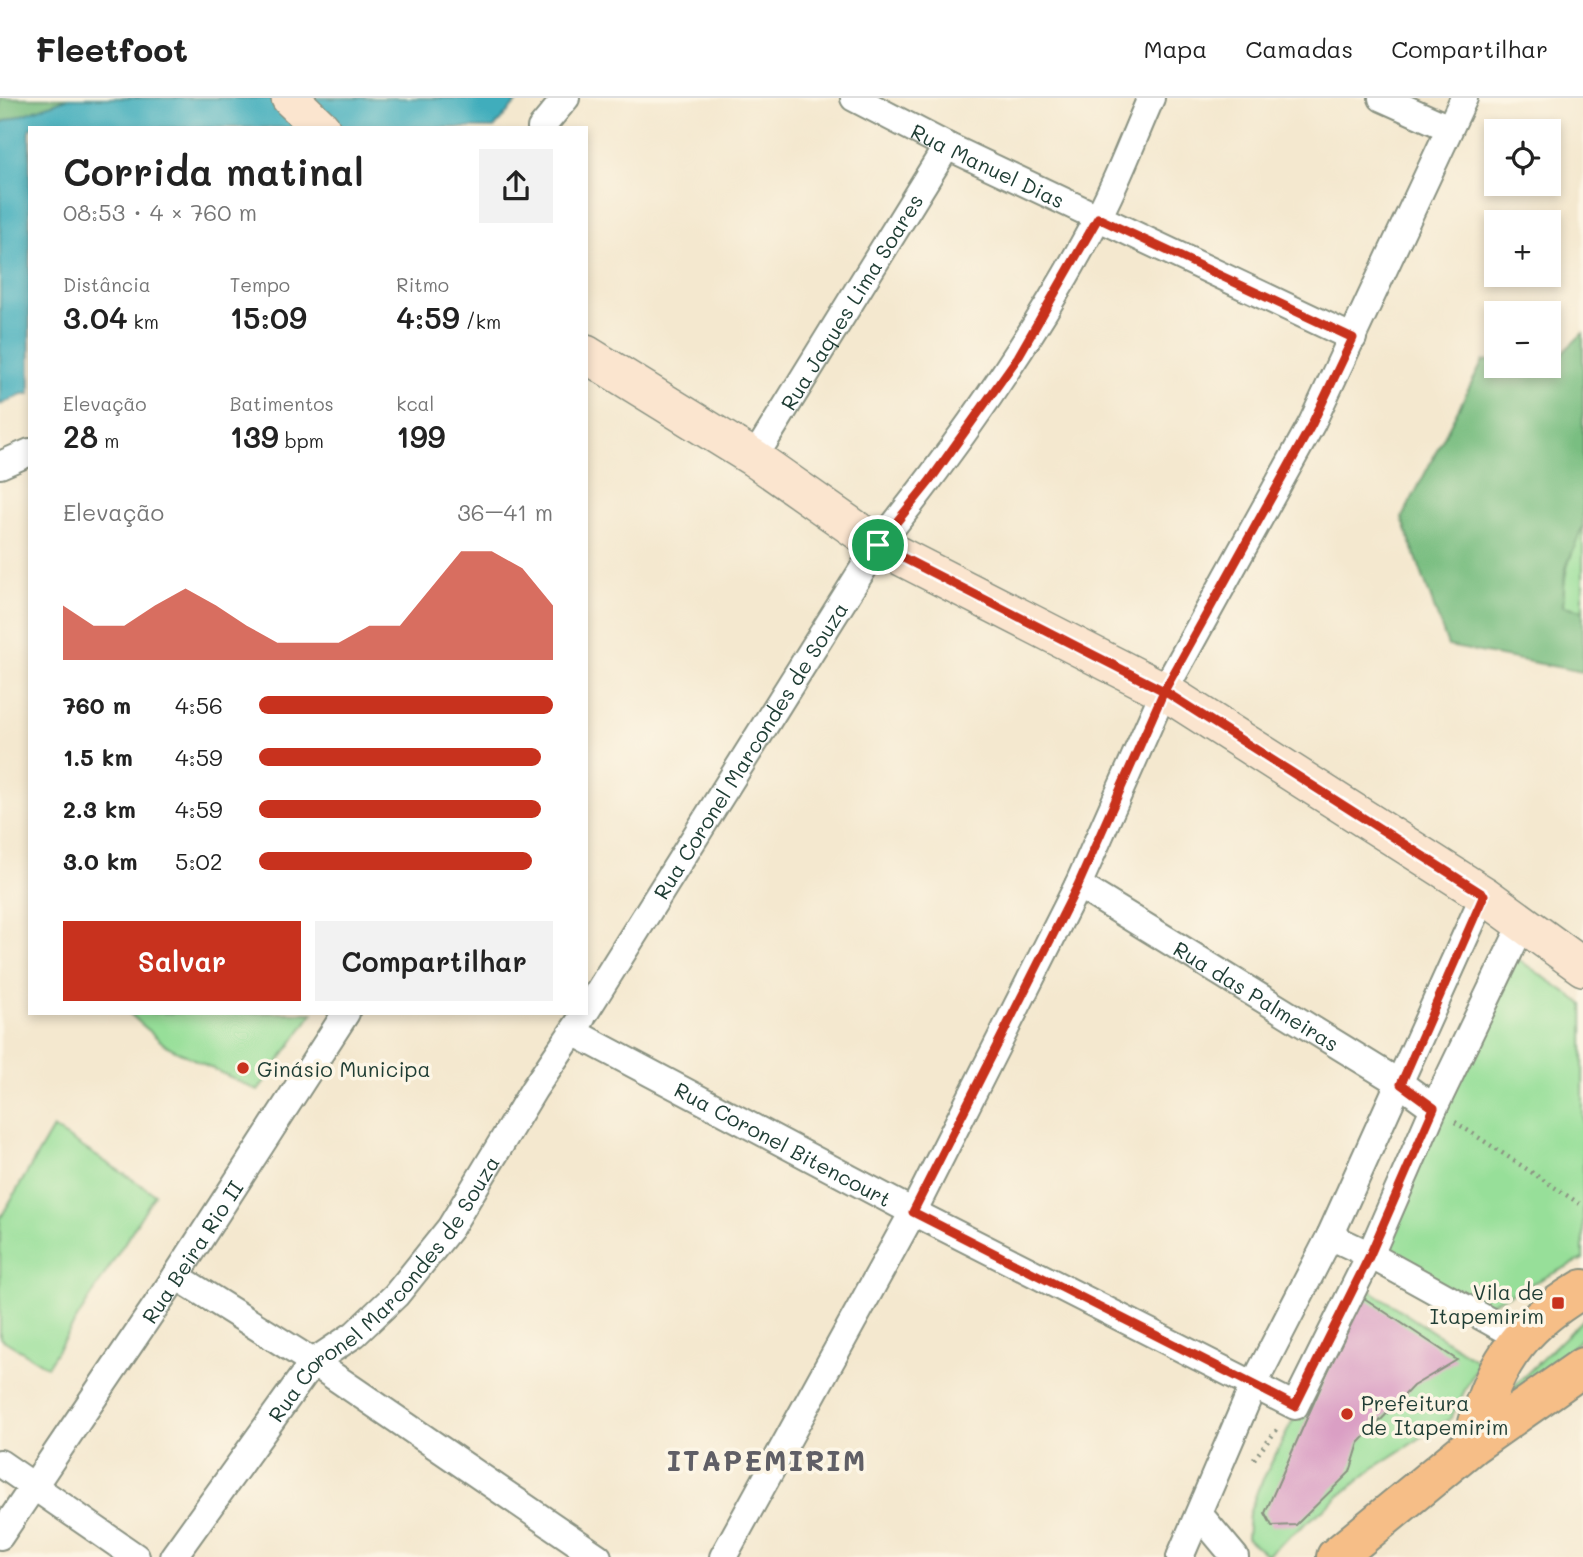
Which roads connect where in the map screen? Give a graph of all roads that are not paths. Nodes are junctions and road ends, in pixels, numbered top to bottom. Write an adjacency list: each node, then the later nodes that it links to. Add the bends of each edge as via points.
1 (290, 98): 7 (main road)
2 (566, 98): 8 (street)
3 (854, 98): 10 (street, Rua Manuel Dias)
4 (1151, 98): 11 (street, Rua Coronel Marcondes de Souza)
5 (1381, 98): 9 (street)
6 (1464, 98): 9 (street)
7 (319, 126)
8 (543, 126)
9 (1449, 128): 12 (street)
10 (947, 146): 11 (street, Rua Manuel Dias); 15 (street, Rua Jaques Lima Soares)
11 (1098, 218): 12 (street, Rua Manuel Dias); 17 (street, Rua Coronel Marcondes de Souza, via 1018,357)
12 (1353, 338): 18 (street, via 1312,424)
13 (588, 355): 15 (main road)
14 (28, 453): 16 (street)
15 (754, 457): 17 (main road)
16 (0, 465)
17 (878, 545): 18 (main road); 23 (street, Rua Coronel Marcondes de Souza)
18 (1164, 691): 19 (street); 20 (main road)
19 (1078, 885): 26 (street, Rua das Palmeiras); 28 (street)
20 (1484, 895): 21 (main road); 26 (street)
21 (1523, 923): 22 (main road); 27 (street)
22 (1583, 967)
23 (588, 1008)
24 (345, 1015): 31 (street, Rua Beira Rio II)
25 (581, 1019): 28 (street, Rua Coronel Bitencourt); 34 (street, Rua Coronel Marcondes de Souza, via 450,1228 412,1276 355,1334)
26 (1401, 1084): 27 (street, Rua das Palmeiras); 29 (street)
27 (1434, 1108): 30 (street)
28 (913, 1212): 36 (street, Rua Coronel Bitencourt); 45 (street)
29 (1330, 1236): 30 (street); 36 (street)
30 (1370, 1255): 33 (street); 36 (street, Rua Coronel Bitencourt, via 1295,1406)
31 (176, 1276): 34 (street); 39 (street, Rua Beira Rio II)
32 (1583, 1289): 33 (main road, via 1558,1303)
33 (1520, 1338): 37 (main road, via 1495,1373)
34 (313, 1362): 43 (street, Rua Coronel Marcondes de Souza); 44 (street)
35 (1583, 1367): 37 (main road)
36 (1254, 1384): 40 (street)
37 (1472, 1445): 48 (main road)
38 (0, 1463): 39 (street)
39 (33, 1486): 41 (street, Rua Beira Rio II); 42 (street)
40 (1199, 1514): 46 (street); 47 (street)
41 (0, 1536)
42 (136, 1557)
43 (173, 1557)
44 (598, 1557)
45 (723, 1557)
46 (1180, 1557)
47 (1235, 1557)
48 (1336, 1557)

